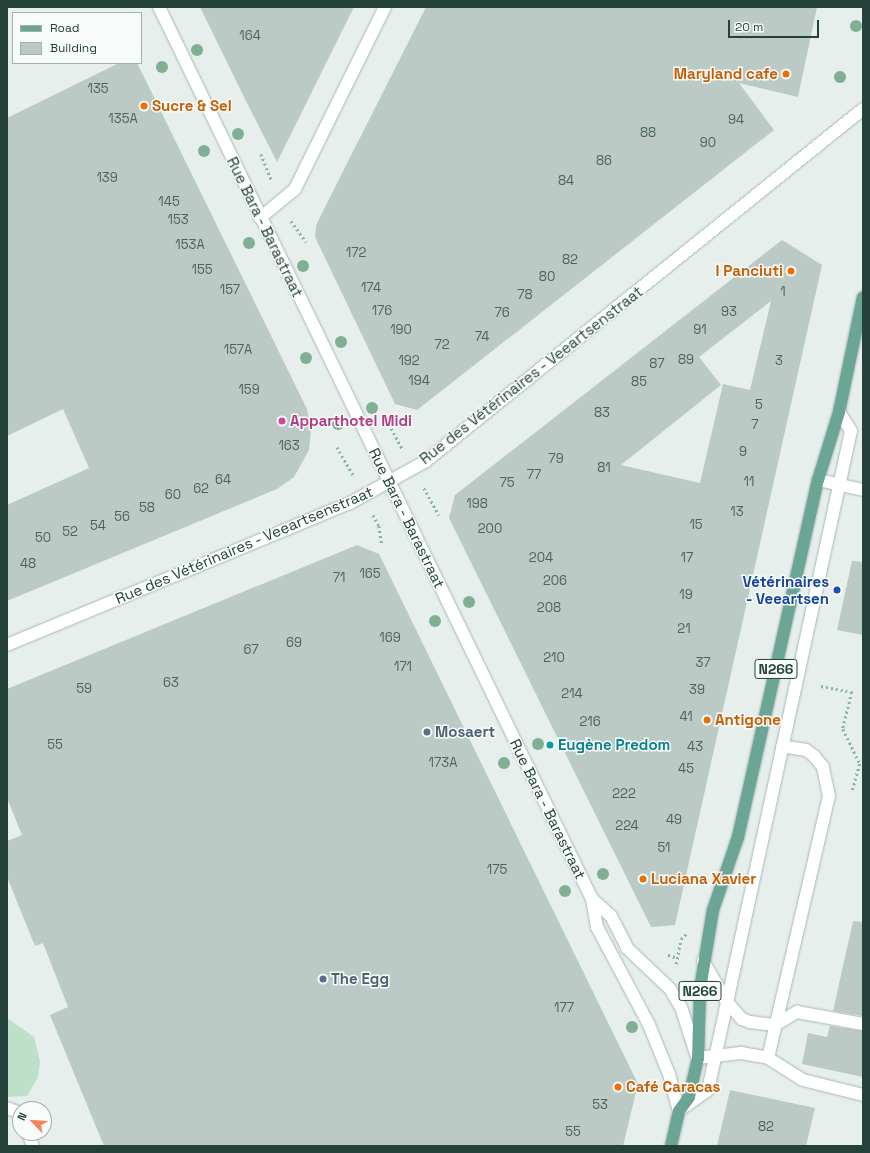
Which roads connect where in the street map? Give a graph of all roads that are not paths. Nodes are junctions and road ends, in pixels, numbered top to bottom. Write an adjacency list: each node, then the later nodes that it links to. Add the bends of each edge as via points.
1 (159, 7): 4 (main road, Rue Bara - Barastraat)
2 (385, 7): 4 (main road, via 295,189)
3 (863, 109): 8 (main road, Rue des Vétérinaires - Veeartsenstraat, via 432,457)
4 (260, 218): 8 (main road, Rue Bara - Barastraat)
5 (863, 297): 6 (main road, N266)
6 (839, 412): 7 (main road, N266); 9 (main road, via 851,431)
7 (818, 480): 9 (main road); 14 (main road, N266, via 738,838 713,910)
8 (389, 482): 11 (main road, Rue des Vétérinaires - Veeartsenstraat, via 350,503); 13 (main road, Rue Bara - Barastraat)
9 (839, 485): 10 (main road); 12 (main road)
10 (863, 490)
11 (7, 645)
12 (782, 746): 15 (main road); 17 (main road, via 806,750 814,756 823,767 829,796)
13 (592, 899): 19 (main road, Rue Bara - Barastraat, via 611,916 627,948 670,989 681,1007); 22 (main road, Rue Bara - Barastraat, via 597,927 649,1025 669,1074)
14 (703, 961): 15 (main road); 19 (main road, N266)
15 (726, 1002): 17 (main road, via 742,1019); 18 (main road)
16 (863, 1024): 17 (main road, via 797,1012)
17 (775, 1025): 20 (main road)
18 (715, 1054): 19 (main road); 20 (main road, via 741,1053); 22 (main road, via 708,1090)
19 (698, 1058): 22 (main road, N266, via 689,1097)
20 (768, 1058): 21 (main road, via 803,1080)
21 (863, 1095)
22 (679, 1111): 23 (main road, N266)
23 (671, 1146)

